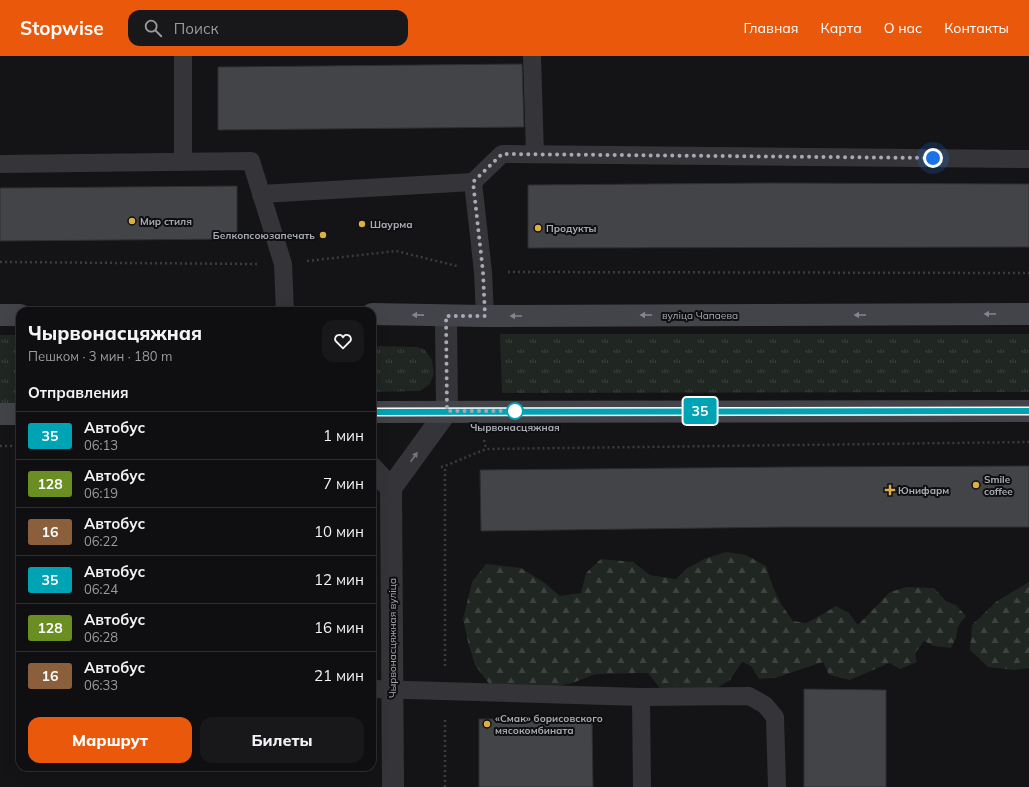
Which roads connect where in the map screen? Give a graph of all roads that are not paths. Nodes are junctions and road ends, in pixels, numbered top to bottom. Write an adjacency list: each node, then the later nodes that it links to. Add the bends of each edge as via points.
1 (183, 56): 5 (lane)
2 (532, 56): 3 (lane)
3 (535, 154): 4 (lane); 7 (lane, via 502,154)
4 (1029, 159)
5 (183, 162): 6 (lane); 8 (lane, via 252,161)
6 (0, 164)
7 (473, 182): 8 (lane); 15 (lane)
8 (261, 194): 9 (lane, via 283,264)
9 (285, 307)
10 (16, 314): 13 (main road)
11 (376, 314): 14 (main road, вуліца Чапаева, one-way to 11)
12 (1029, 314): 15 (main road, вуліца Чапаева, one-way to 15)
13 (0, 315)
14 (446, 316): 15 (main road, вуліца Чапаева); 16 (street)
15 (485, 316)
16 (447, 411): 17 (main road); 18 (main road); 22 (street, one-way to 16)
17 (1029, 411)
18 (376, 412)
19 (0, 414): 20 (main road)
20 (16, 414)
21 (376, 472): 22 (street)
22 (391, 488): 23 (street, Чырвонасцяжная вуліца)
23 (382, 689): 24 (lane); 25 (street, Чырвонасцяжная вуліца)
24 (641, 697): 26 (lane); 27 (lane, via 749,696 765,705 775,717)
25 (393, 787)
26 (642, 787)
27 (777, 787)

